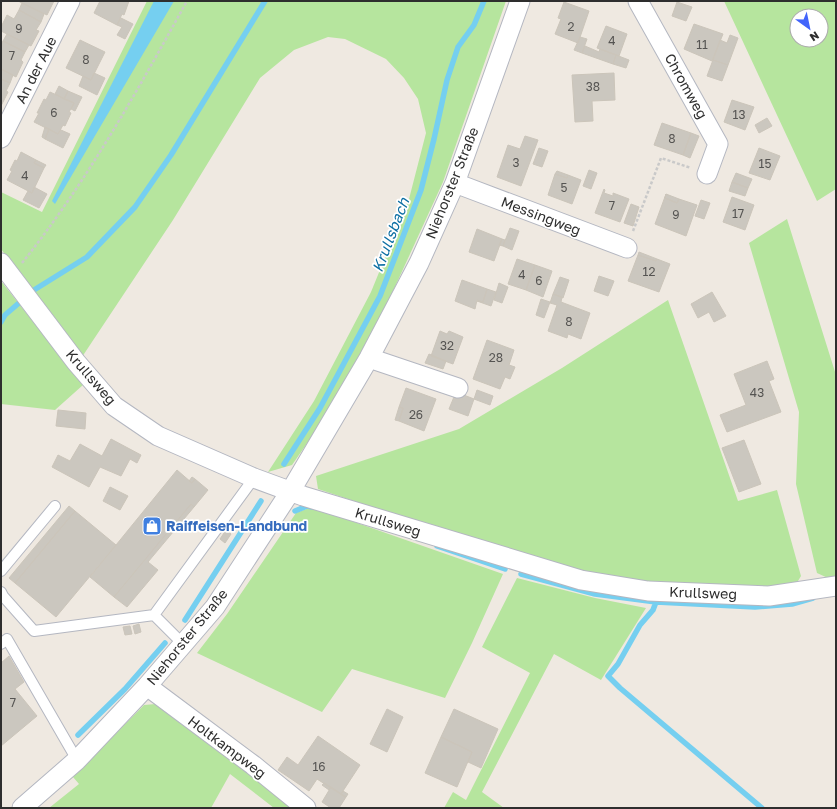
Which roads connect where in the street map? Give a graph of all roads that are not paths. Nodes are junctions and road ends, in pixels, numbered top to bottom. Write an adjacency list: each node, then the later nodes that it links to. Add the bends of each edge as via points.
1 (70, 1): 4 (street, An der Aue)
2 (520, 1): 6 (street, Niehorster Straße)
3 (638, 1): 5 (street, Chromweg, via 718,144)
4 (1, 138)
5 (707, 174)
6 (455, 182): 7 (street, Messingweg); 9 (street, Niehorster Straße, via 419,263)
7 (627, 248)
8 (12, 276): 11 (street, Krullsweg, via 76,362 114,406 158,436)
9 (369, 358): 10 (street); 12 (street, Niehorster Straße)
10 (458, 388)
11 (254, 478): 12 (street, Krullsweg); 17 (lane)
12 (290, 492): 15 (street, Krullsweg, via 581,580 648,591 769,596); 19 (street, Niehorster Straße, via 215,607)
13 (55, 506): 14 (lane)
14 (1, 571)
15 (836, 586)
16 (1, 592): 17 (lane, via 34,631)
17 (154, 615): 19 (lane)
18 (1, 644): 21 (lane, via 7,639)
19 (183, 644): 20 (street, Niehorster Straße)
20 (148, 686): 21 (street, Niehorster Straße); 23 (street, Holtkampweg)
21 (77, 760): 22 (street, Niehorster Straße)
22 (22, 808)
23 (306, 808)

